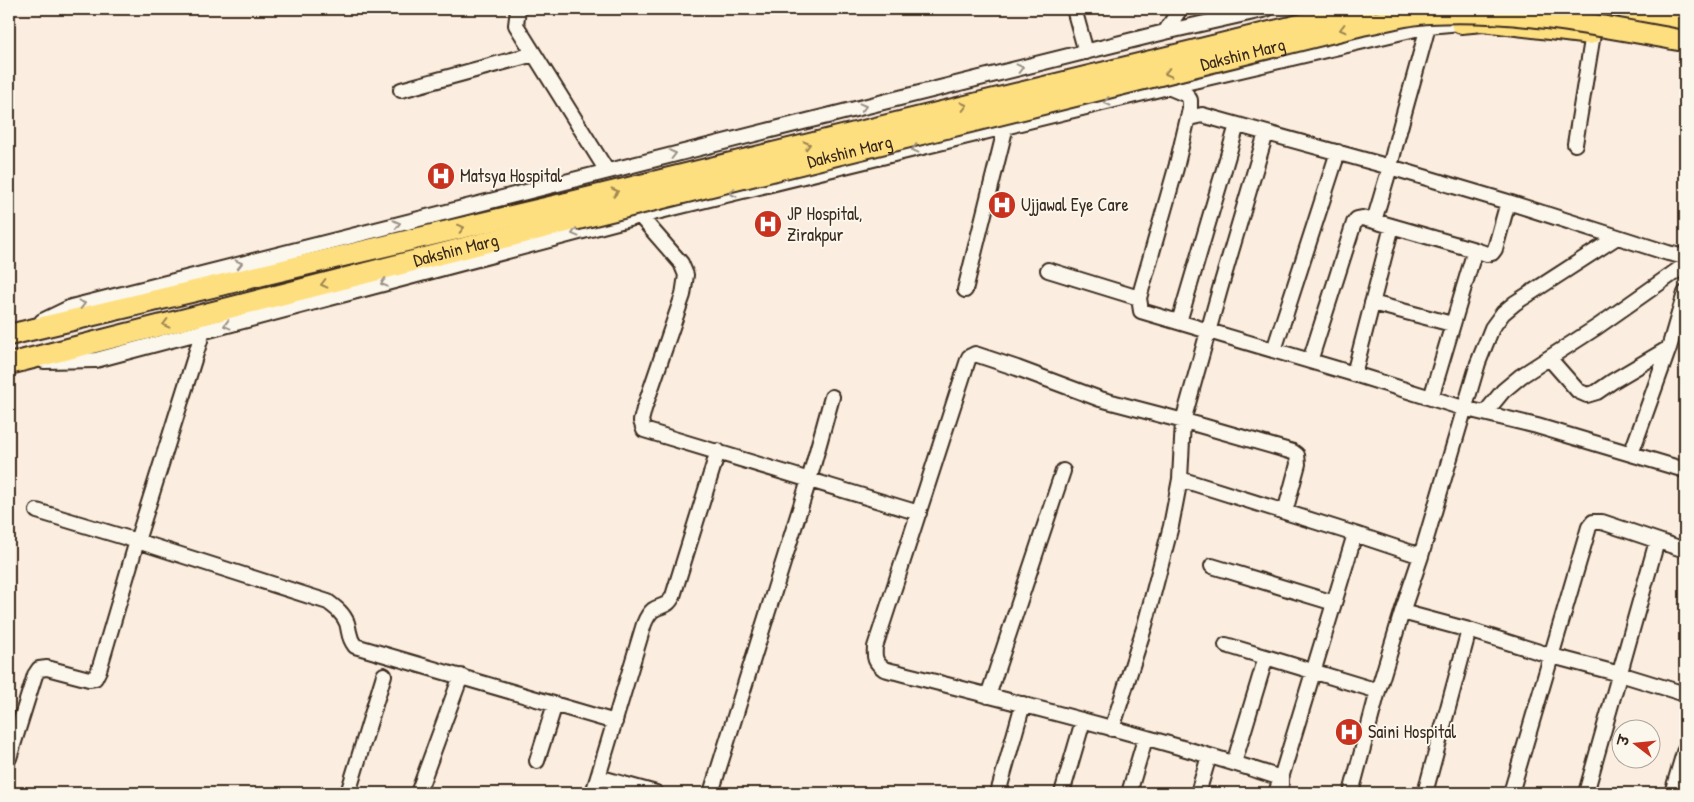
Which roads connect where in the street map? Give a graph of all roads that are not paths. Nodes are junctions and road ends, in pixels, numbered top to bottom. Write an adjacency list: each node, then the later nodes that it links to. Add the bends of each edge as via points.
1 (518, 9): 16 (street, via 516,25)
2 (1074, 9): 15 (street)
3 (1180, 9): 11 (street)
4 (1267, 9): 11 (street, Dakshin Marg)
5 (1365, 9): 30 (highway, Dakshin Marg, one-way to 5, bridge)
6 (1626, 9): 9 (highway)
7 (1482, 15): 8 (highway); 12 (highway)
8 (1460, 16): 10 (street, Dakshin Marg)
9 (1685, 20)
10 (1428, 26): 17 (street, Dakshin Marg); 26 (street)
11 (1166, 32): 15 (street, Dakshin Marg)
12 (1593, 34): 14 (highway); 24 (street)
13 (1685, 42): 30 (highway, Dakshin Marg, one-way to 30, bridge, via 1533,16 1496,12 1428,13 1362,24)
14 (1685, 51)
15 (1086, 52): 22 (street, Dakshin Marg, one-way to 15)
16 (534, 54): 18 (street); 27 (street)
17 (1168, 87): 19 (street, via 1187,95 1190,100); 21 (street, Dakshin Marg, one-way to 21)
18 (401, 90)
19 (1189, 118): 20 (street, via 1202,115); 41 (street)
20 (1237, 125): 23 (street); 43 (street)
21 (1006, 126): 28 (street, Dakshin Marg, one-way to 28); 39 (street)
22 (764, 131): 27 (street, Dakshin Marg, one-way to 22); 28 (street)
23 (1266, 133): 25 (street); 46 (street)
24 (1575, 144)
25 (1338, 152): 26 (street); 49 (street)
26 (1390, 167): 29 (street); 32 (street)
27 (607, 171): 47 (street, Dakshin Marg, one-way to 27, via 71,307)
28 (780, 181): 31 (street, Dakshin Marg, one-way to 31)
29 (1508, 202): 34 (street); 35 (street, via 1495,249 1487,254)
30 (571, 212): 47 (highway, Dakshin Marg, one-way to 30); 52 (highway, Dakshin Marg, one-way to 52)
31 (640, 216): 45 (street, Dakshin Marg, one-way to 45); 59 (street, via 681,263 686,275 683,295 641,421 644,430)
32 (1374, 221): 33 (street); 51 (street, via 1362,218 1354,223)
33 (1392, 226): 35 (street); 42 (street)
34 (1617, 237): 36 (street); 56 (street, via 1503,313 1492,328 1480,356)
35 (1476, 250): 44 (street)
36 (1685, 257)
37 (1685, 265): 50 (street)
38 (1048, 270): 41 (street)
39 (966, 290)
40 (1685, 293): 48 (street)
41 (1139, 298): 43 (street, via 1141,311)
42 (1372, 303): 44 (street); 53 (street)
43 (1179, 322): 46 (street)
44 (1452, 324): 55 (street)
45 (203, 331): 52 (street, Dakshin Marg, via 96,360); 69 (street)
46 (1209, 331): 49 (street); 58 (street)
47 (15, 333)
48 (1669, 348): 50 (street, via 1587,396 1578,392); 60 (street)
49 (1274, 350): 51 (street)
50 (1549, 358): 57 (street, via 1512,382)
51 (1310, 361): 53 (street)
52 (15, 363)
53 (1354, 374): 55 (street)
54 (832, 397): 64 (street)
55 (1431, 398): 56 (street)
56 (1463, 408): 57 (street); 72 (street)
57 (1485, 413): 60 (street)
58 (1183, 421): 63 (street); 66 (street, via 1297,455 1298,464); 67 (street, via 1100,399 975,354 969,357)
59 (718, 451): 64 (street); 90 (street, via 673,596 669,603 648,615)
60 (1631, 454): 61 (street)
61 (1685, 470)
62 (1063, 471): 86 (street)
63 (1180, 479): 66 (street); 91 (street, via 1145,626)
64 (809, 480): 67 (street); 104 (street)
65 (37, 511): 69 (street)
66 (1285, 512): 68 (street)
67 (919, 513): 86 (street, via 875,647 876,664 884,669)
68 (1355, 534): 72 (street); 74 (street)
69 (137, 541): 83 (street, via 328,602 340,611 347,623 350,640 356,646); 95 (street, via 95,678 39,669)
70 (1657, 541): 71 (street); 78 (street, via 1602,522 1593,522); 81 (street)
71 (1685, 550)
72 (1421, 556): 75 (street)
73 (1212, 566): 74 (street)
74 (1334, 603): 80 (street)
75 (1402, 612): 76 (street); 84 (street)
76 (1469, 630): 78 (street); 112 (street)
77 (1226, 645): 79 (street)
78 (1552, 656): 81 (street); 113 (street)
79 (1266, 657): 80 (street); 97 (street)
80 (1312, 672): 84 (street); 99 (street)
81 (1620, 674): 85 (street); 114 (street)
82 (384, 675): 100 (street)
83 (461, 676): 87 (street); 101 (street)
84 (1378, 691): 111 (street)
85 (1685, 693)
86 (988, 696): 88 (street)
87 (555, 704): 90 (street); 96 (street)
88 (1023, 704): 89 (street); 105 (street)
89 (1083, 721): 91 (street); 106 (street)
90 (615, 722): 98 (street)
91 (1112, 729): 92 (street)
92 (1145, 738): 94 (street); 107 (street)
93 (1685, 749): 115 (street)
94 (1209, 756): 97 (street); 108 (street)
95 (9, 758)
96 (536, 761)
97 (1234, 763): 99 (street)
98 (598, 777): 102 (street); 103 (street)
99 (1282, 778): 109 (street); 110 (street)
100 (350, 792)
101 (418, 793)
102 (593, 793)
103 (656, 793)
104 (712, 793)
105 (998, 793)
106 (1062, 793)
107 (1129, 793)
108 (1198, 793)
109 (1276, 793)
110 (1281, 793)
111 (1351, 793)
112 (1425, 793)
113 (1511, 793)
114 (1586, 793)
115 (1672, 793)

